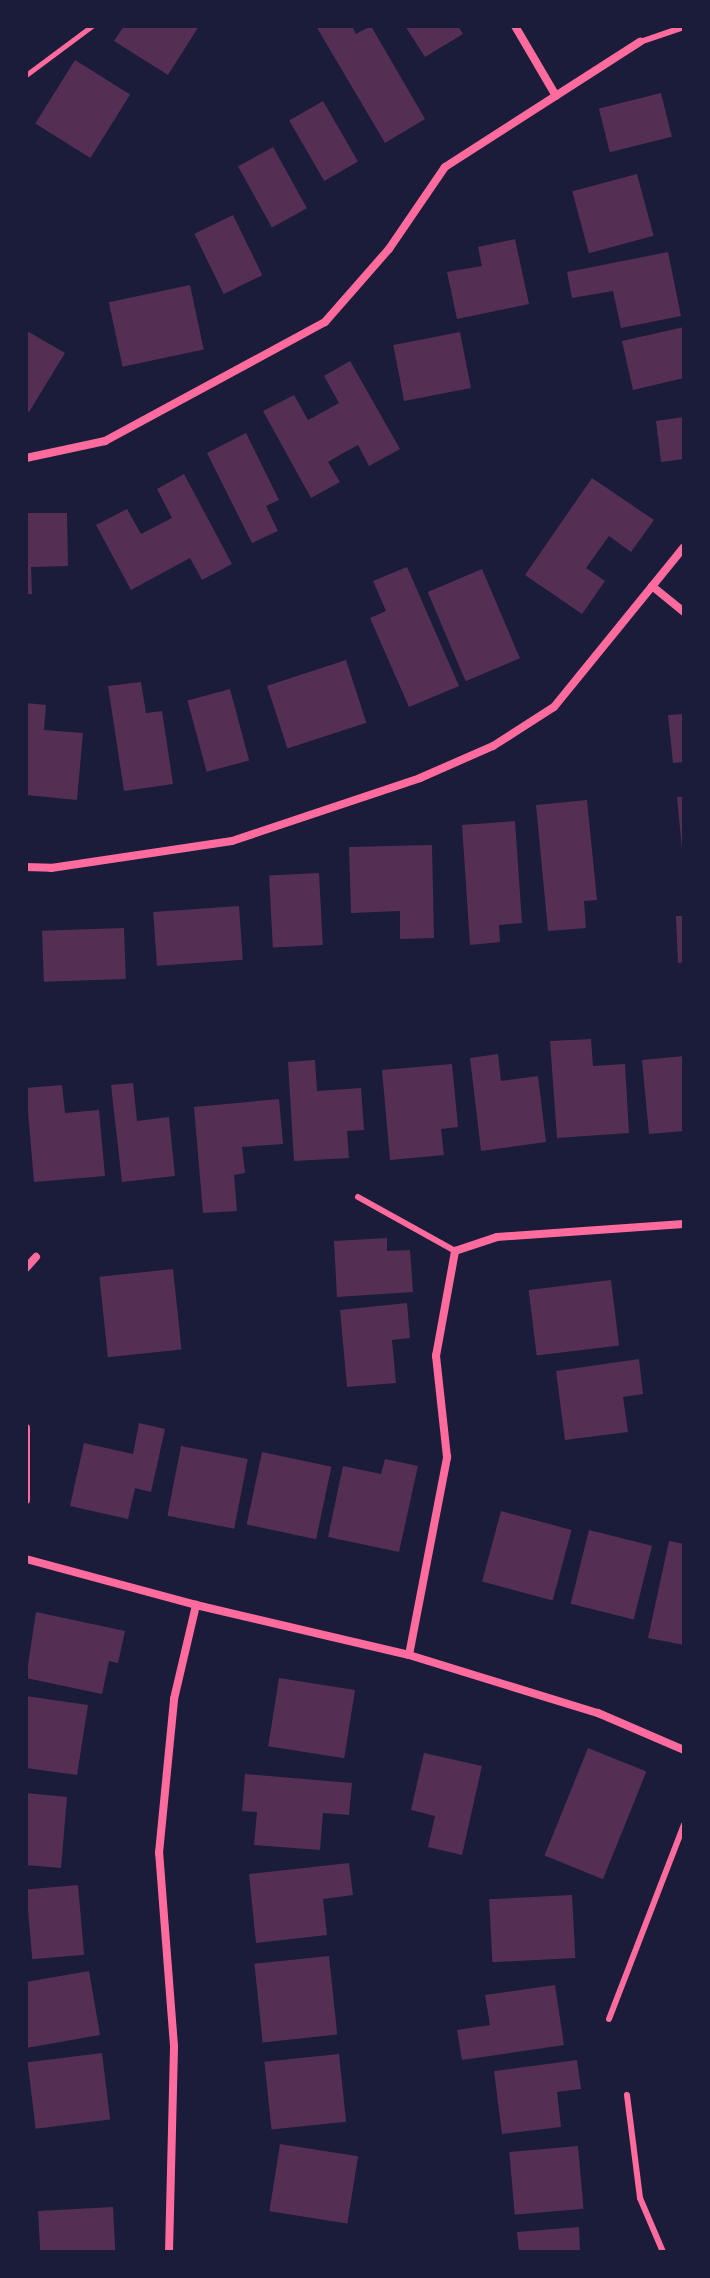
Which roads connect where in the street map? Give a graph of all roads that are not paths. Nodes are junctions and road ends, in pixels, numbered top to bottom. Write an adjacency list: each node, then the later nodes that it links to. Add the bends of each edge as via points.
1 (515, 26): 4 (street)
2 (684, 27): 3 (lane)
3 (640, 42): 4 (street)
4 (556, 96): 5 (street, via 445,167 389,249 325,322 105,441)
5 (26, 458)
6 (684, 547): 7 (street)
7 (652, 586): 8 (street); 9 (street, via 554,707 493,746 420,778 232,841 51,868)
8 (684, 612)
9 (26, 867)
10 (358, 1197): 12 (lane)
11 (684, 1224): 12 (street, via 497,1237)
12 (455, 1251): 19 (street, via 436,1356 447,1457)
13 (36, 1257): 14 (street)
14 (26, 1268)
15 (26, 1428): 16 (street)
16 (26, 1500)
17 (26, 1559): 18 (street)
18 (196, 1605): 19 (street); 24 (street, via 174,1699 159,1853 174,2046)
19 (409, 1655): 20 (street, via 598,1713)
20 (684, 1750)
21 (684, 1825): 22 (lane)
22 (609, 2019)
23 (627, 2095): 25 (lane, via 640,2198)
24 (169, 2252)
25 (663, 2252)

